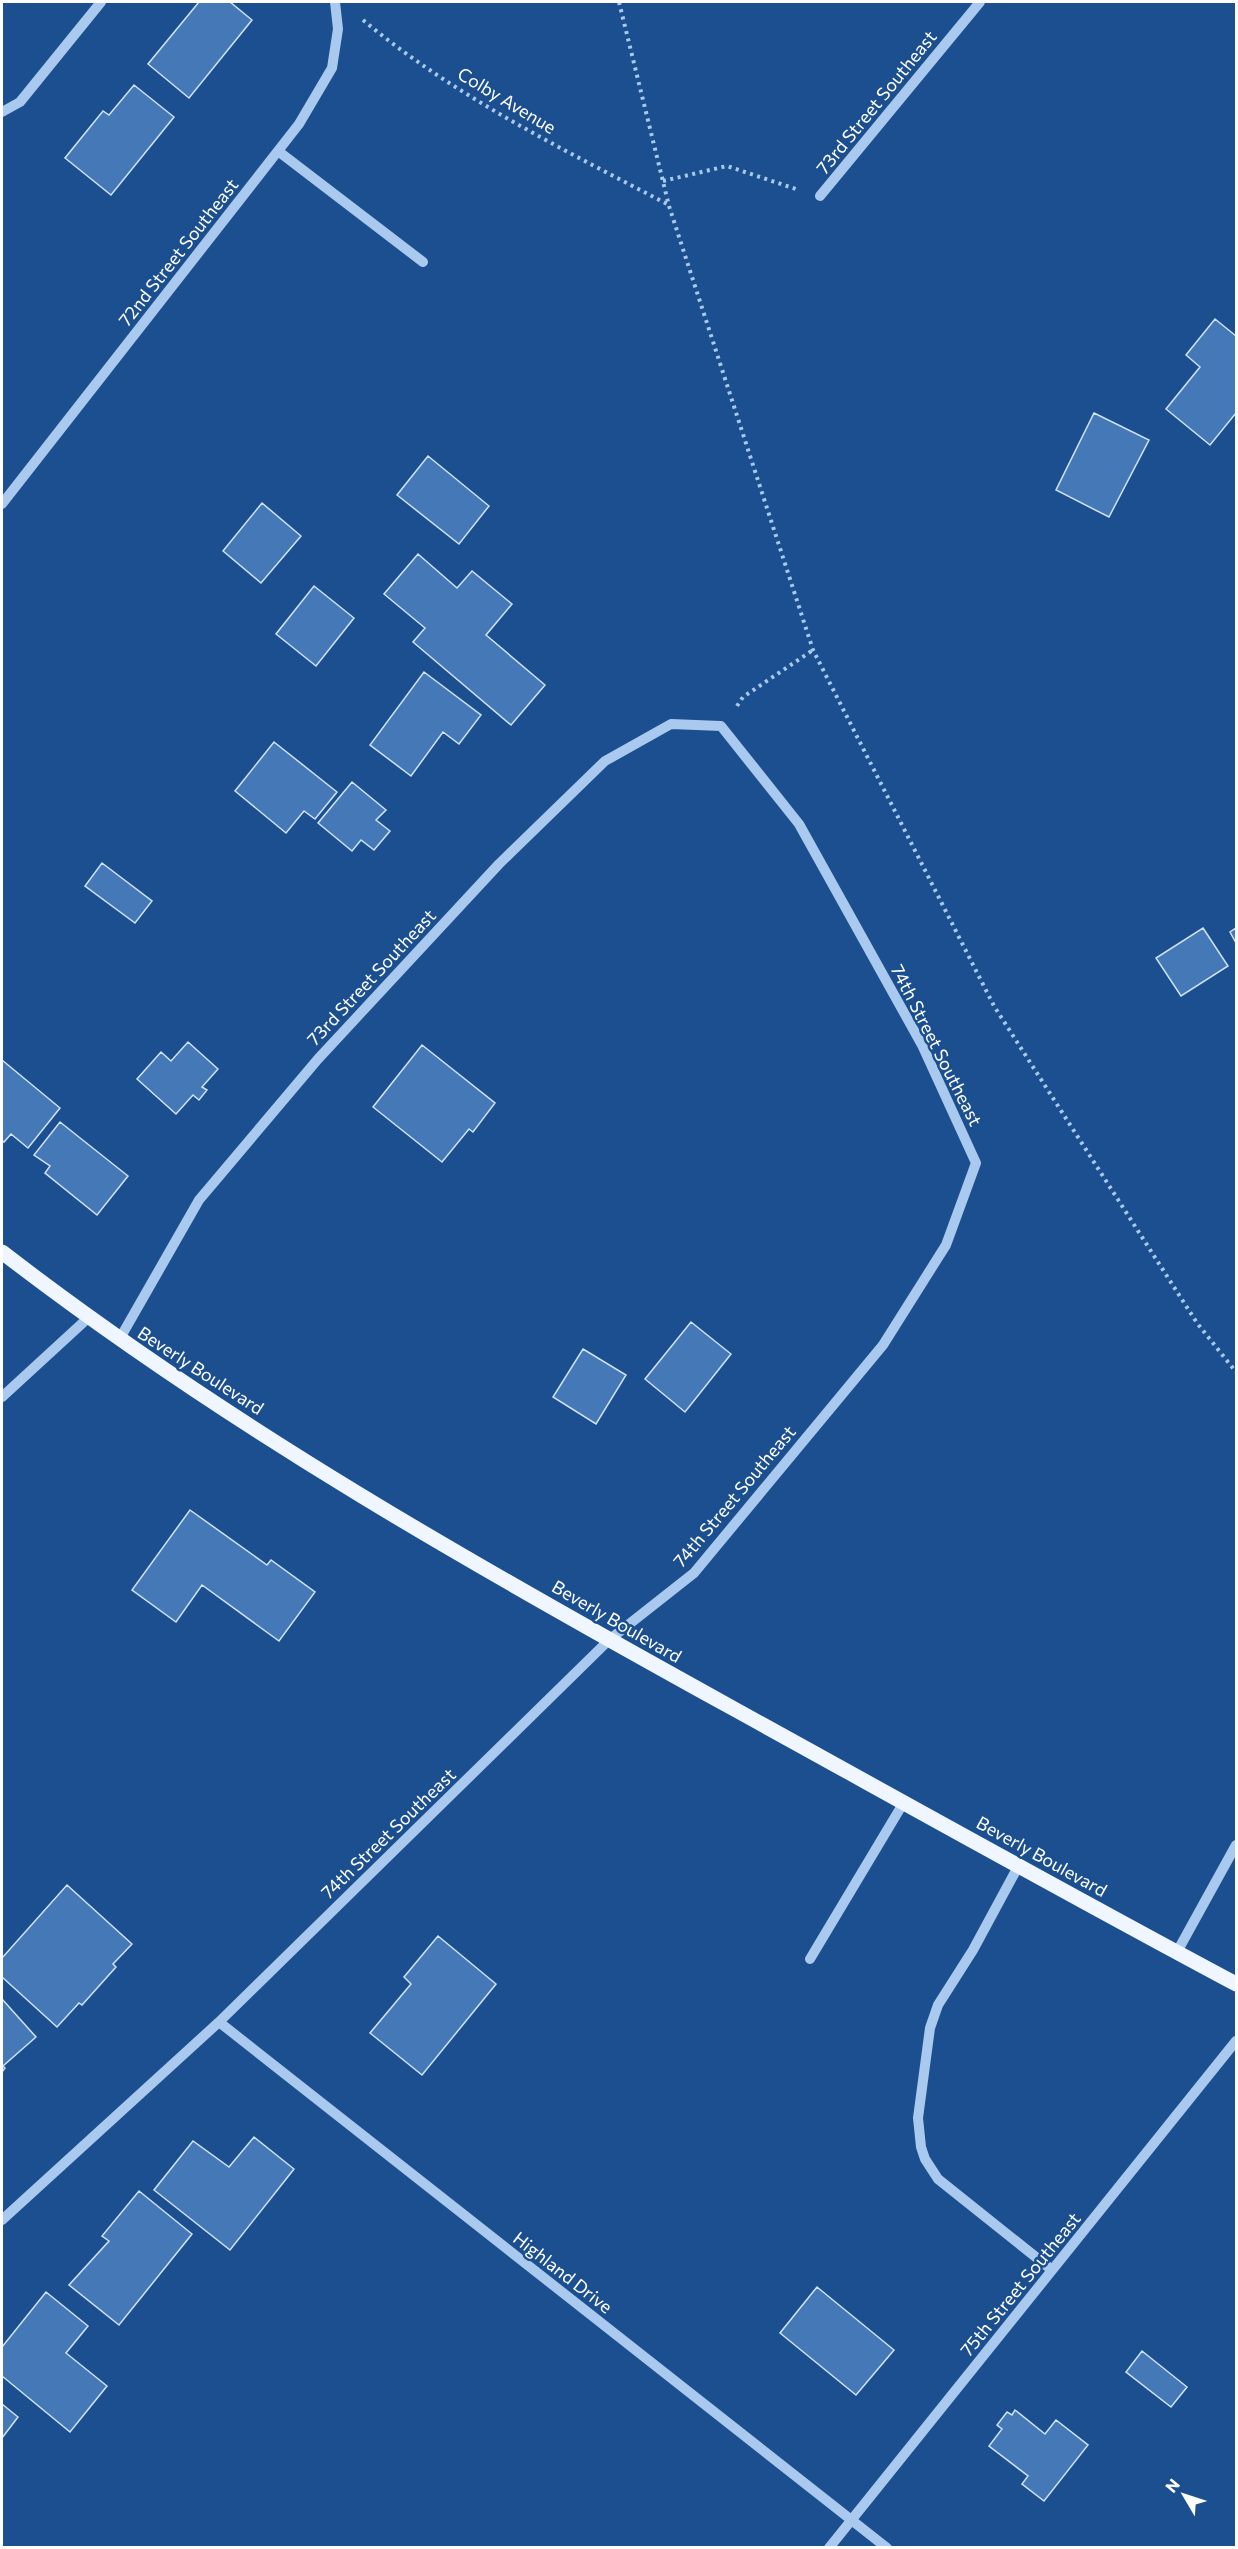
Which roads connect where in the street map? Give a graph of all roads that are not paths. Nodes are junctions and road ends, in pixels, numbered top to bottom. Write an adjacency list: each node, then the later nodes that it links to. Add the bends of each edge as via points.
1 (102, 2): 4 (street, via 20,102)
2 (335, 2): 5 (street, 72nd Street Southeast, via 338,29 332,68)
3 (980, 2): 6 (street, 73rd Street Southeast)
4 (2, 112)
5 (279, 151): 7 (street); 8 (street, 72nd Street Southeast)
6 (820, 196)
7 (423, 262)
8 (2, 504)
9 (721, 726): 12 (street, 73rd Street Southeast, via 671,724 605,761 499,864 318,1059 199,1200); 14 (street, 74th Street Southeast, via 799,824 922,1046 976,1163 946,1245 882,1345 694,1573)
10 (2, 1252): 11 (main road, Beverly Boulevard)
11 (88, 1318): 12 (main road, Beverly Boulevard); 13 (street)
12 (119, 1340): 14 (main road, Beverly Boulevard, via 341,1484)
13 (2, 1397)
14 (609, 1640): 15 (main road, Beverly Boulevard); 21 (street, 74th Street Southeast)
15 (904, 1802): 17 (main road, Beverly Boulevard); 19 (street)
16 (1236, 1845): 18 (street)
17 (1019, 1865): 18 (main road, Beverly Boulevard); 24 (street, via 938,2006 926,2048 919,2128 925,2159 945,2186)
18 (1177, 1952): 20 (main road, Beverly Boulevard)
19 (810, 1959)
20 (1236, 1984)
21 (219, 2022): 23 (street, 74th Street Southeast); 25 (street, Highland Drive)
22 (1236, 2041): 24 (street, 75th Street Southeast)
23 (2, 2220)
24 (1053, 2270): 25 (street, 75th Street Southeast)
25 (851, 2519): 26 (street, 75th Street Southeast); 27 (street, Highland Drive)
26 (829, 2547)
27 (887, 2547)

